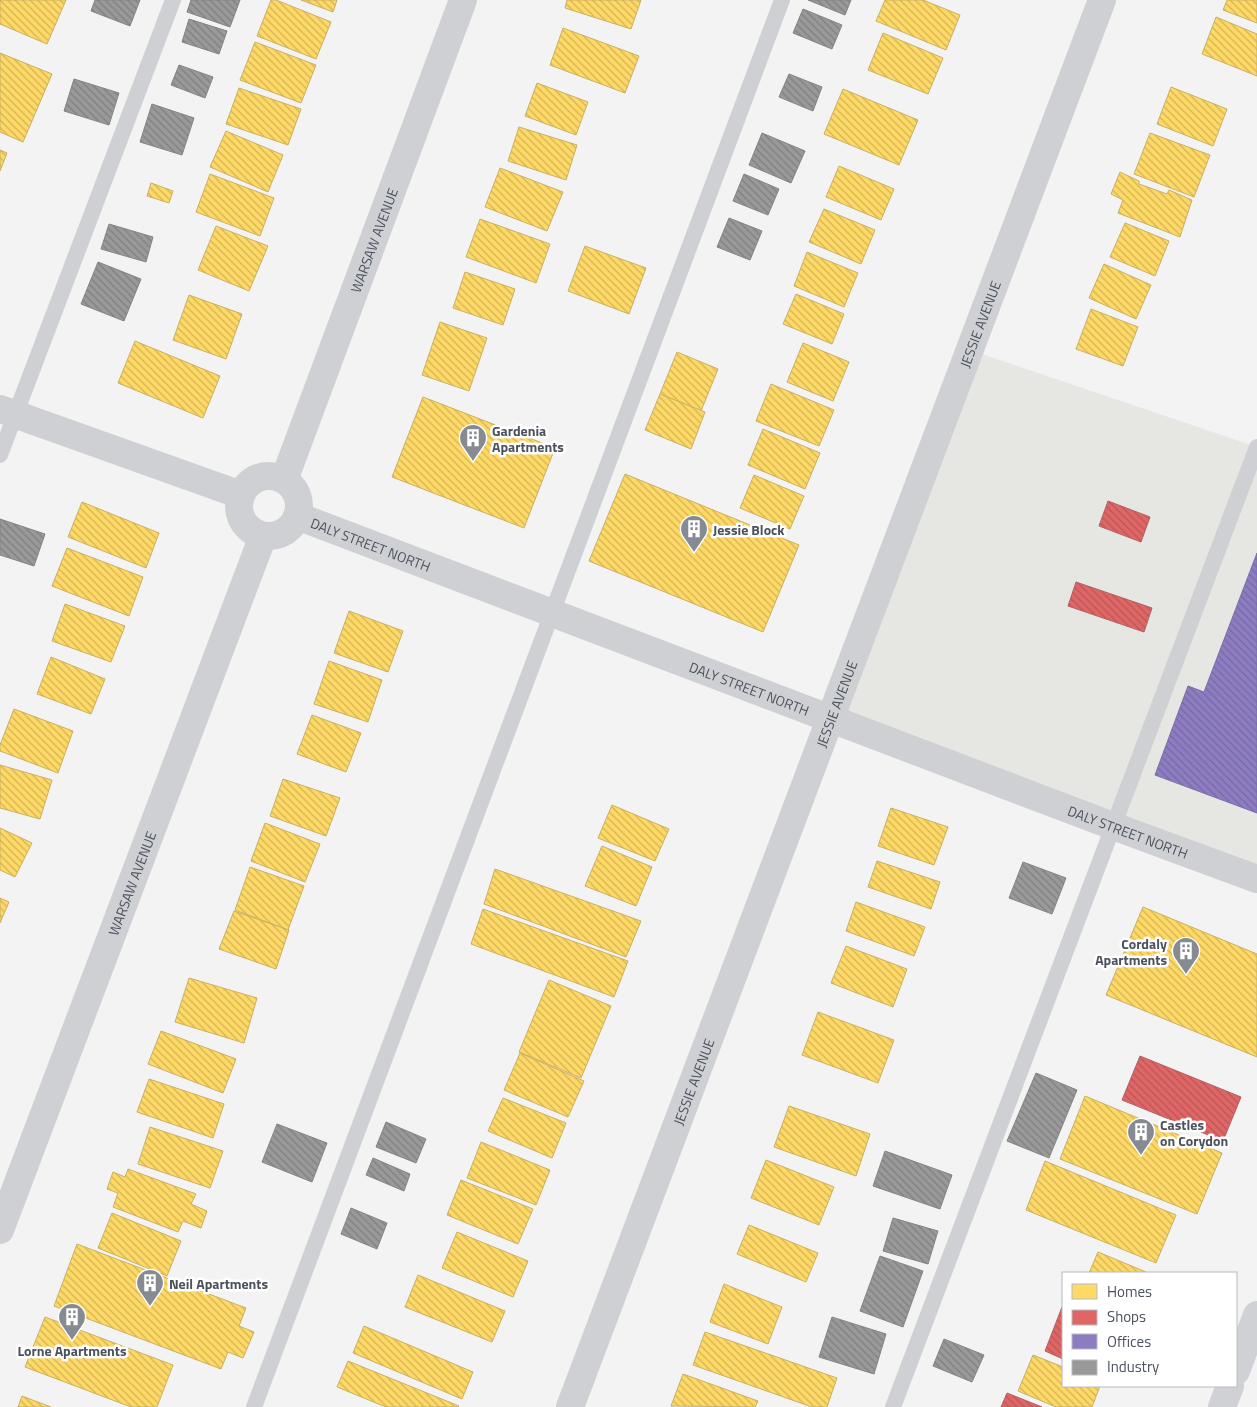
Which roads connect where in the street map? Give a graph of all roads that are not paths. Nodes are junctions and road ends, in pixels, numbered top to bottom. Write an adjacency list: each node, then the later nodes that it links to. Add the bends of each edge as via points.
1 (173, 0): 5 (lane)
2 (463, 0): 8 (street, WARSAW AVENUE)
3 (782, 0): 12 (lane)
4 (1102, 0): 13 (street, JESSIE AVENUE)
5 (8, 412): 7 (lane); 9 (street)
6 (1257, 447): 14 (lane)
7 (0, 456)
8 (284, 480): 9 (street, via 258,477 243,489); 10 (street, via 294,488 298,497)
9 (241, 495): 11 (street, via 238,509 241,518 251,530)
10 (297, 516): 11 (street, via 285,532); 12 (street, DALY STREET NORTH)
11 (263, 536): 16 (street, WARSAW AVENUE)
12 (553, 613): 13 (street, DALY STREET NORTH); 20 (lane)
13 (830, 719): 14 (street, DALY STREET NORTH); 21 (street, JESSIE AVENUE)
14 (1113, 826): 15 (street, DALY STREET NORTH); 22 (lane)
15 (1257, 879)
16 (0, 1230)
17 (1257, 1315): 18 (main road)
18 (1237, 1368)
19 (1230, 1387): 23 (main road)
20 (254, 1407)
21 (570, 1407)
22 (892, 1407)
23 (1222, 1407)

